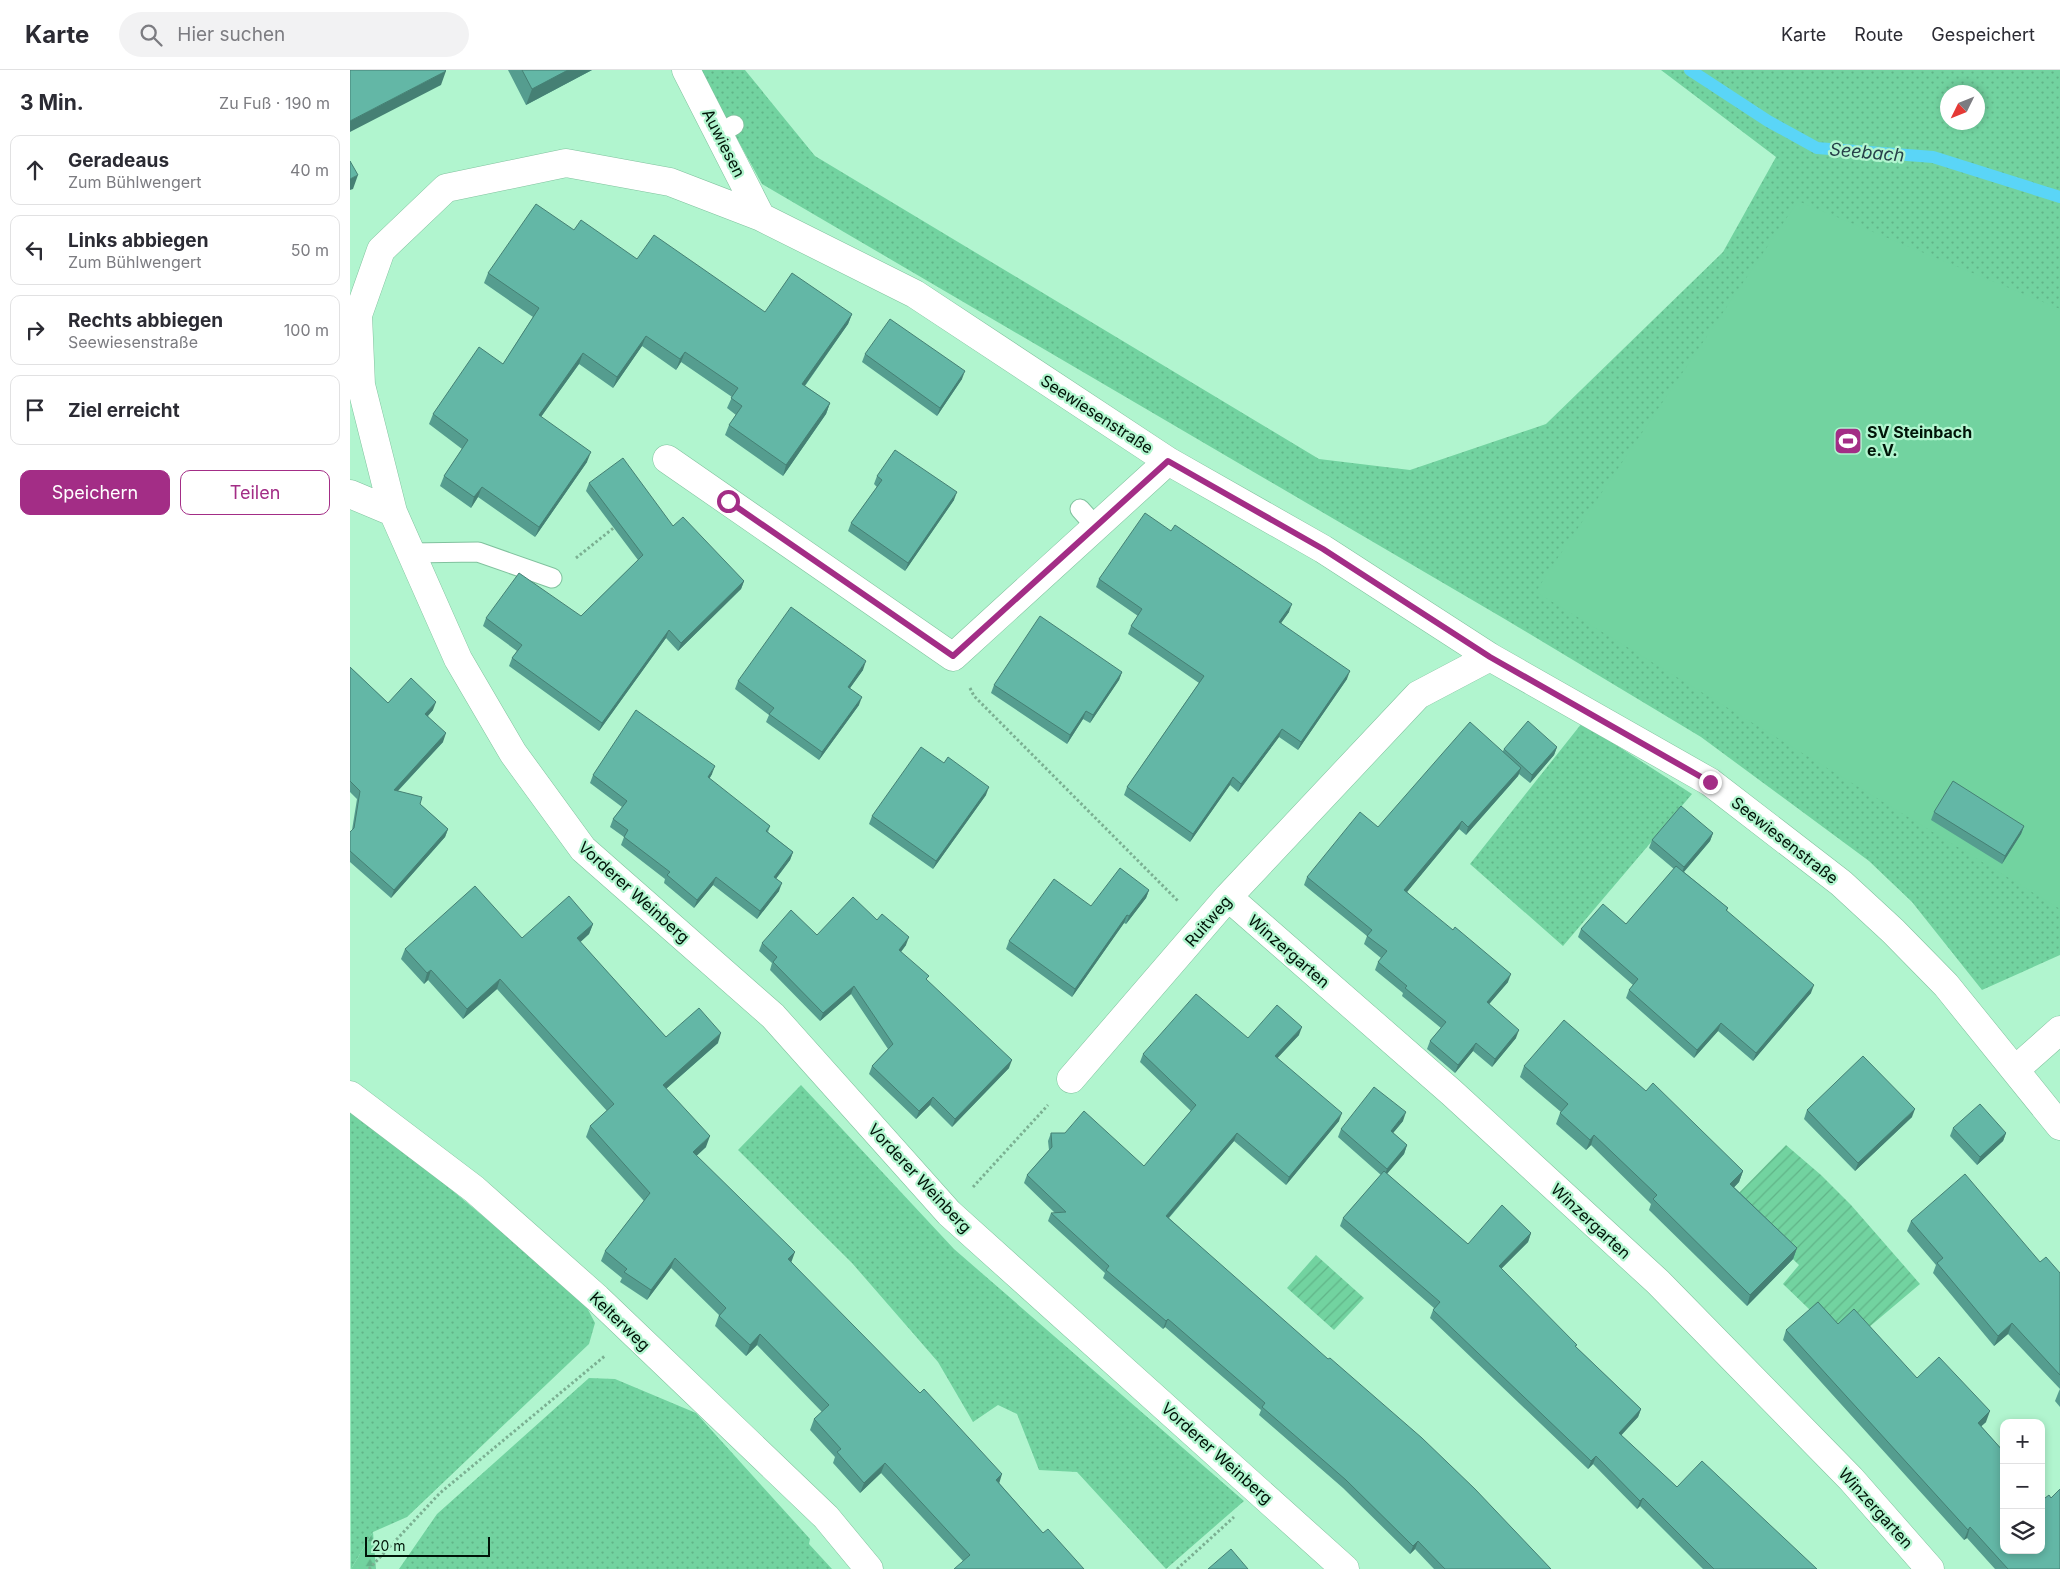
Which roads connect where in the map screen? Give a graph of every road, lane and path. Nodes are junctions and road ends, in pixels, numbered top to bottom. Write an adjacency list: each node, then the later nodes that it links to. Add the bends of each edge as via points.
1 (686, 70): 3 (street, Auwiesen, via 727,130)
2 (670, 182): 3 (street, Seewiesenstraße); 4 (street, Vorderer Weinberg, via 566,163 446,188 381,250 358,315)
3 (761, 217): 6 (street, Seewiesenstraße, via 915,294)
4 (359, 415): 8 (street, Vorderer Weinberg)
5 (668, 459): 12 (street)
6 (1168, 461): 12 (street, via 1088,518); 13 (street, Seewiesenstraße, via 1323,549 1390,582)
7 (350, 494): 8 (street)
8 (393, 512): 10 (street, Vorderer Weinberg)
9 (622, 521): 11 (path)
10 (411, 553): 11 (lane, via 478,552); 20 (street, Vorderer Weinberg, via 458,659 513,753 583,848 773,1016)
11 (552, 578)
12 (953, 656): 14 (path, via 974,696 1179,902)
13 (1490, 657): 14 (street, Ruitweg, via 1418,695); 16 (street, Seewiesenstraße, via 1710,782 1841,883 1946,985)
14 (1228, 897): 17 (street, Ruitweg); 27 (street, Winzergarten, via 1451,1092 1658,1282 1851,1479)
15 (2060, 1030): 16 (street)
16 (2015, 1070): 19 (street, Seewiesenstraße)
17 (1072, 1079): 20 (path)
18 (350, 1095): 21 (street, Kelterweg, via 474,1189)
19 (2060, 1126)
20 (950, 1213): 26 (street, Vorderer Weinberg)
21 (636, 1336): 23 (path, via 605,1355 440,1493); 24 (street, Kelterweg, via 826,1517)
22 (1233, 1518): 25 (path)
23 (369, 1569)
24 (869, 1569)
25 (1177, 1569)
26 (1345, 1569)
27 (1930, 1569)

